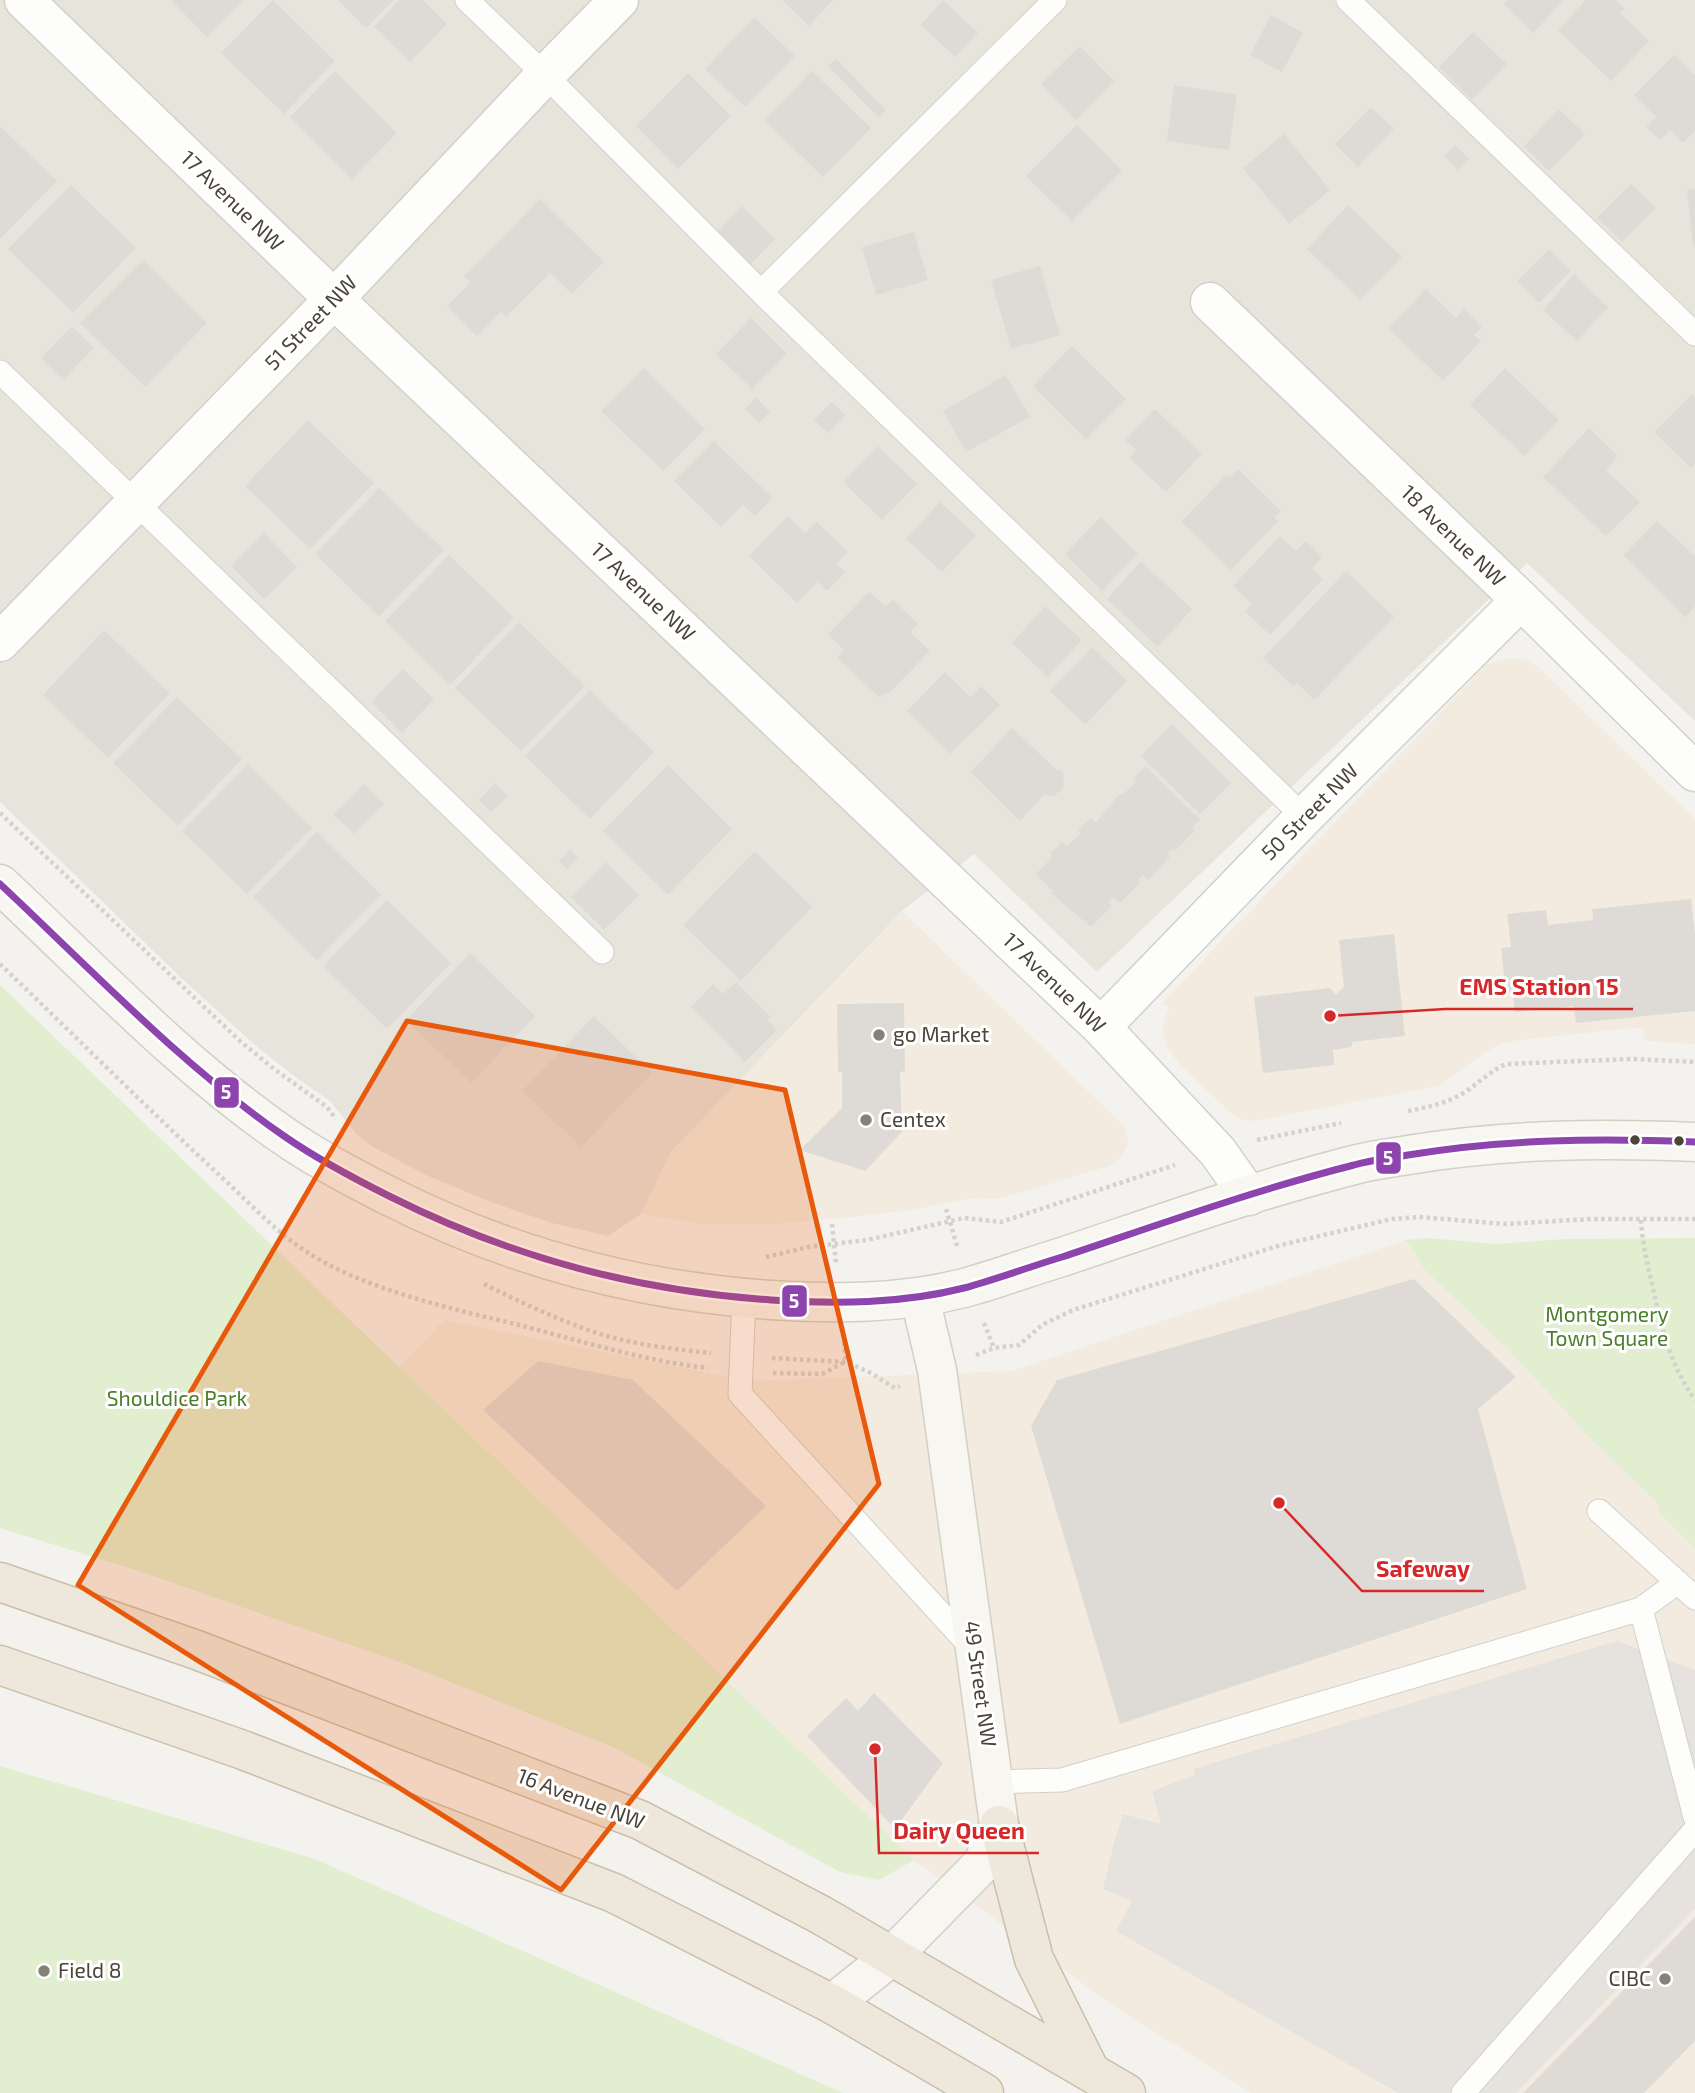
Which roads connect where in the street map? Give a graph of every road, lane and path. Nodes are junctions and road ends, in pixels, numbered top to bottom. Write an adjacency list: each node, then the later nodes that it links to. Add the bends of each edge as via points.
1 (24, 0): 8 (street, 17 Avenue NW)
2 (467, 0): 6 (lane)
3 (619, 0): 6 (street, 51 Street NW)
4 (1055, 0): 7 (lane)
5 (1348, 0): 10 (lane)
6 (545, 75): 7 (lane); 8 (street, 51 Street NW)
7 (761, 292): 17 (lane)
8 (334, 299): 12 (street, 51 Street NW); 20 (street, 17 Avenue NW)
9 (1209, 302): 13 (street, 18 Avenue NW)
10 (1695, 334)
11 (0, 372): 12 (lane)
12 (136, 504): 14 (street, 51 Street NW); 19 (lane)
13 (1521, 600): 15 (street, 18 Avenue NW); 17 (street, 50 Street NW)
14 (0, 642)
15 (1695, 772)
16 (0, 813): 24 (path, via 240,1041 327,1107)
17 (1304, 817): 20 (street, 50 Street NW)
18 (0, 884): 32 (street, via 219,1087 286,1138 354,1178 424,1214 572,1268 649,1285)
19 (602, 952)
20 (1101, 1027): 28 (street, 17 Avenue NW, via 1218,1152)
21 (1695, 1062): 22 (path, via 1632,1059 1506,1064 1443,1103)
22 (1405, 1111)
23 (1342, 1123): 25 (path)
24 (340, 1126)
25 (1254, 1141)
26 (1695, 1142): 28 (street, via 1556,1140 1432,1151 1356,1164)
27 (1142, 1175): 31 (path, via 1001,1222 964,1218 867,1240)
28 (1249, 1196): 33 (street, via 971,1286)
29 (1695, 1219): 30 (path)
30 (1641, 1220): 34 (path, via 1506,1224 1419,1217 1357,1226 1073,1310 1042,1325 1019,1345); 37 (path, via 1664,1341)
31 (755, 1257)
32 (744, 1298): 33 (street, via 840,1303); 43 (lane, via 740,1394)
33 (920, 1298): 43 (street, 49 Street NW, via 937,1370)
34 (993, 1348)
35 (846, 1362): 36 (path)
36 (895, 1388)
37 (1695, 1400)
38 (1599, 1511): 40 (lane)
39 (0, 1582): 49 (highway, 16 Avenue NW, via 194,1649 640,1820)
40 (1678, 1582): 41 (lane); 42 (lane)
41 (1695, 1598)
42 (1641, 1609): 45 (lane, via 1062,1780); 46 (lane)
43 (976, 1652): 45 (street, 49 Street NW)
44 (0, 1665): 50 (highway, via 243,1750 614,1893)
45 (994, 1782): 47 (street, 49 Street NW)
46 (1695, 1818)
47 (999, 1825): 49 (street, 49 Street NW, via 983,1863); 51 (highway, via 1034,1959)
48 (1695, 1830): 54 (lane)
49 (892, 1955): 50 (street, 49 Street NW); 51 (highway, 16 Avenue NW)
50 (832, 2004): 52 (highway)
51 (1090, 2071): 53 (highway, 16 Avenue NW)
52 (984, 2093)
53 (1126, 2093)
54 (1463, 2093)

